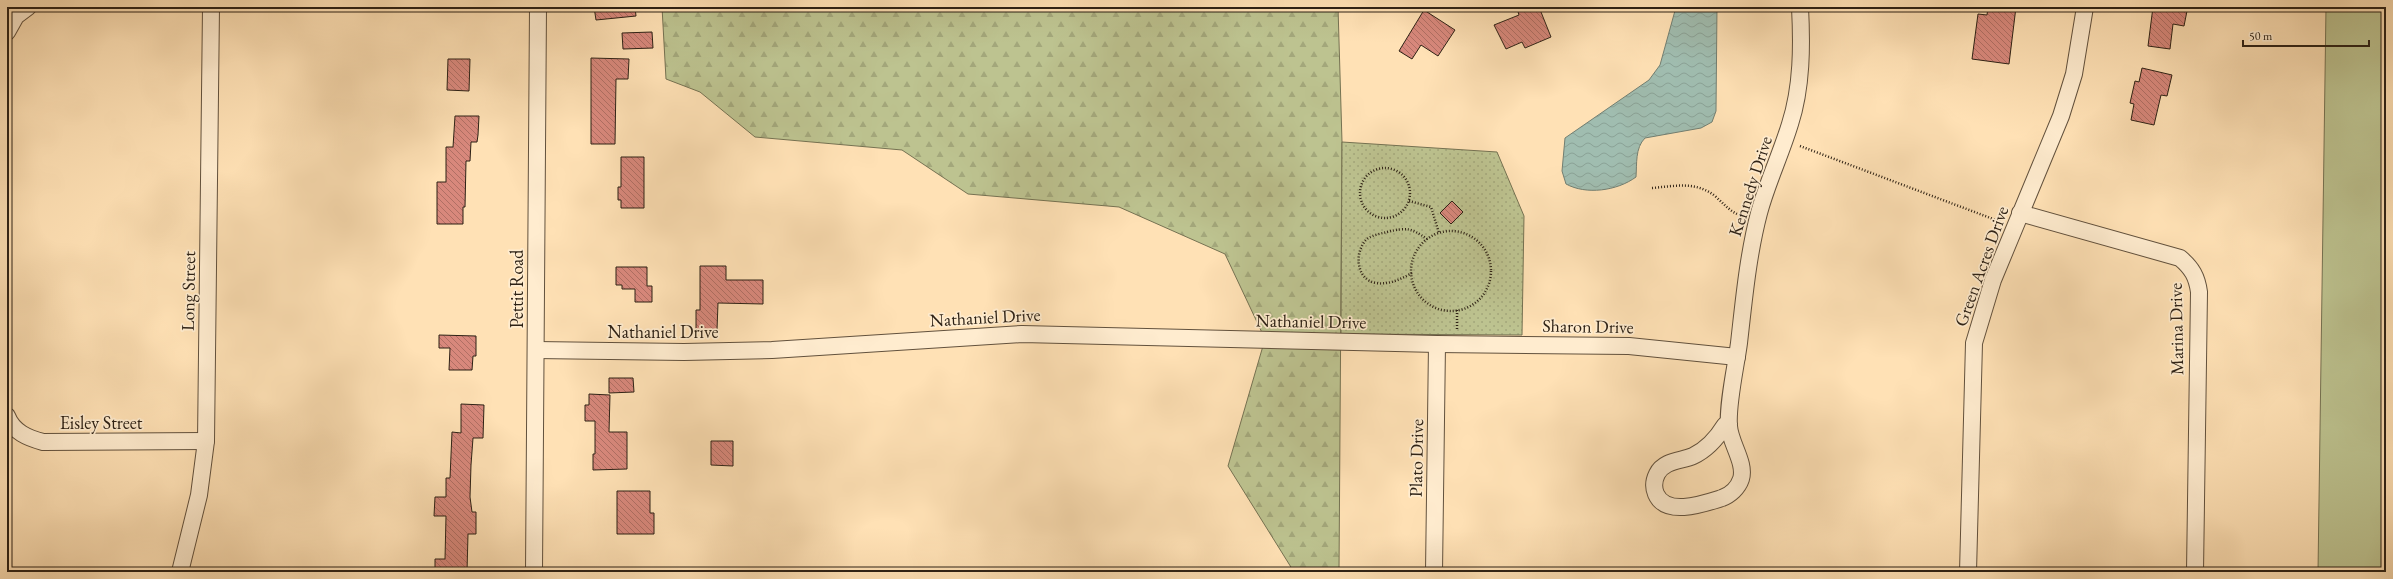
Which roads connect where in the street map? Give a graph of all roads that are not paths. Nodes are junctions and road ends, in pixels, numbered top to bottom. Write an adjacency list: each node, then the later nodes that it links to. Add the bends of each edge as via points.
1 (28, 7): 6 (street, via 16,16)
2 (211, 7): 13 (street, Long Street)
3 (538, 7): 9 (street, Pettit Road)
4 (1800, 7): 10 (street, Kennedy Drive, via 1798,89 1791,123 1750,249)
5 (2086, 7): 7 (street, Green Acres Drive, via 2074,74 2061,116)
6 (7, 32)
7 (2017, 220): 17 (street, Green Acres Drive, via 1993,280 1974,344); 18 (street, Marina Drive, via 2180,258 2196,275 2199,292)
8 (1437, 344): 9 (street, Nathaniel Drive, via 1022,334 764,350); 10 (street, Sharon Drive, via 1629,346); 16 (street, Plato Drive)
9 (536, 350): 15 (street, Pettit Road)
10 (1737, 357): 12 (street, Kennedy Drive)
11 (7, 416): 13 (street, Eisley Street, via 12,426 23,435 43,442)
12 (1729, 424): 12 (street, Kennedy Drive, via 1731,440 1742,469 1737,487 1722,498 1679,508 1667,506 1658,498 1654,483 1658,472 1667,464 1703,450 1725,424)
13 (206, 441): 14 (street, Long Street, via 199,495)
14 (180, 572)
15 (534, 572)
16 (1434, 572)
17 (1968, 572)
18 (2195, 572)

